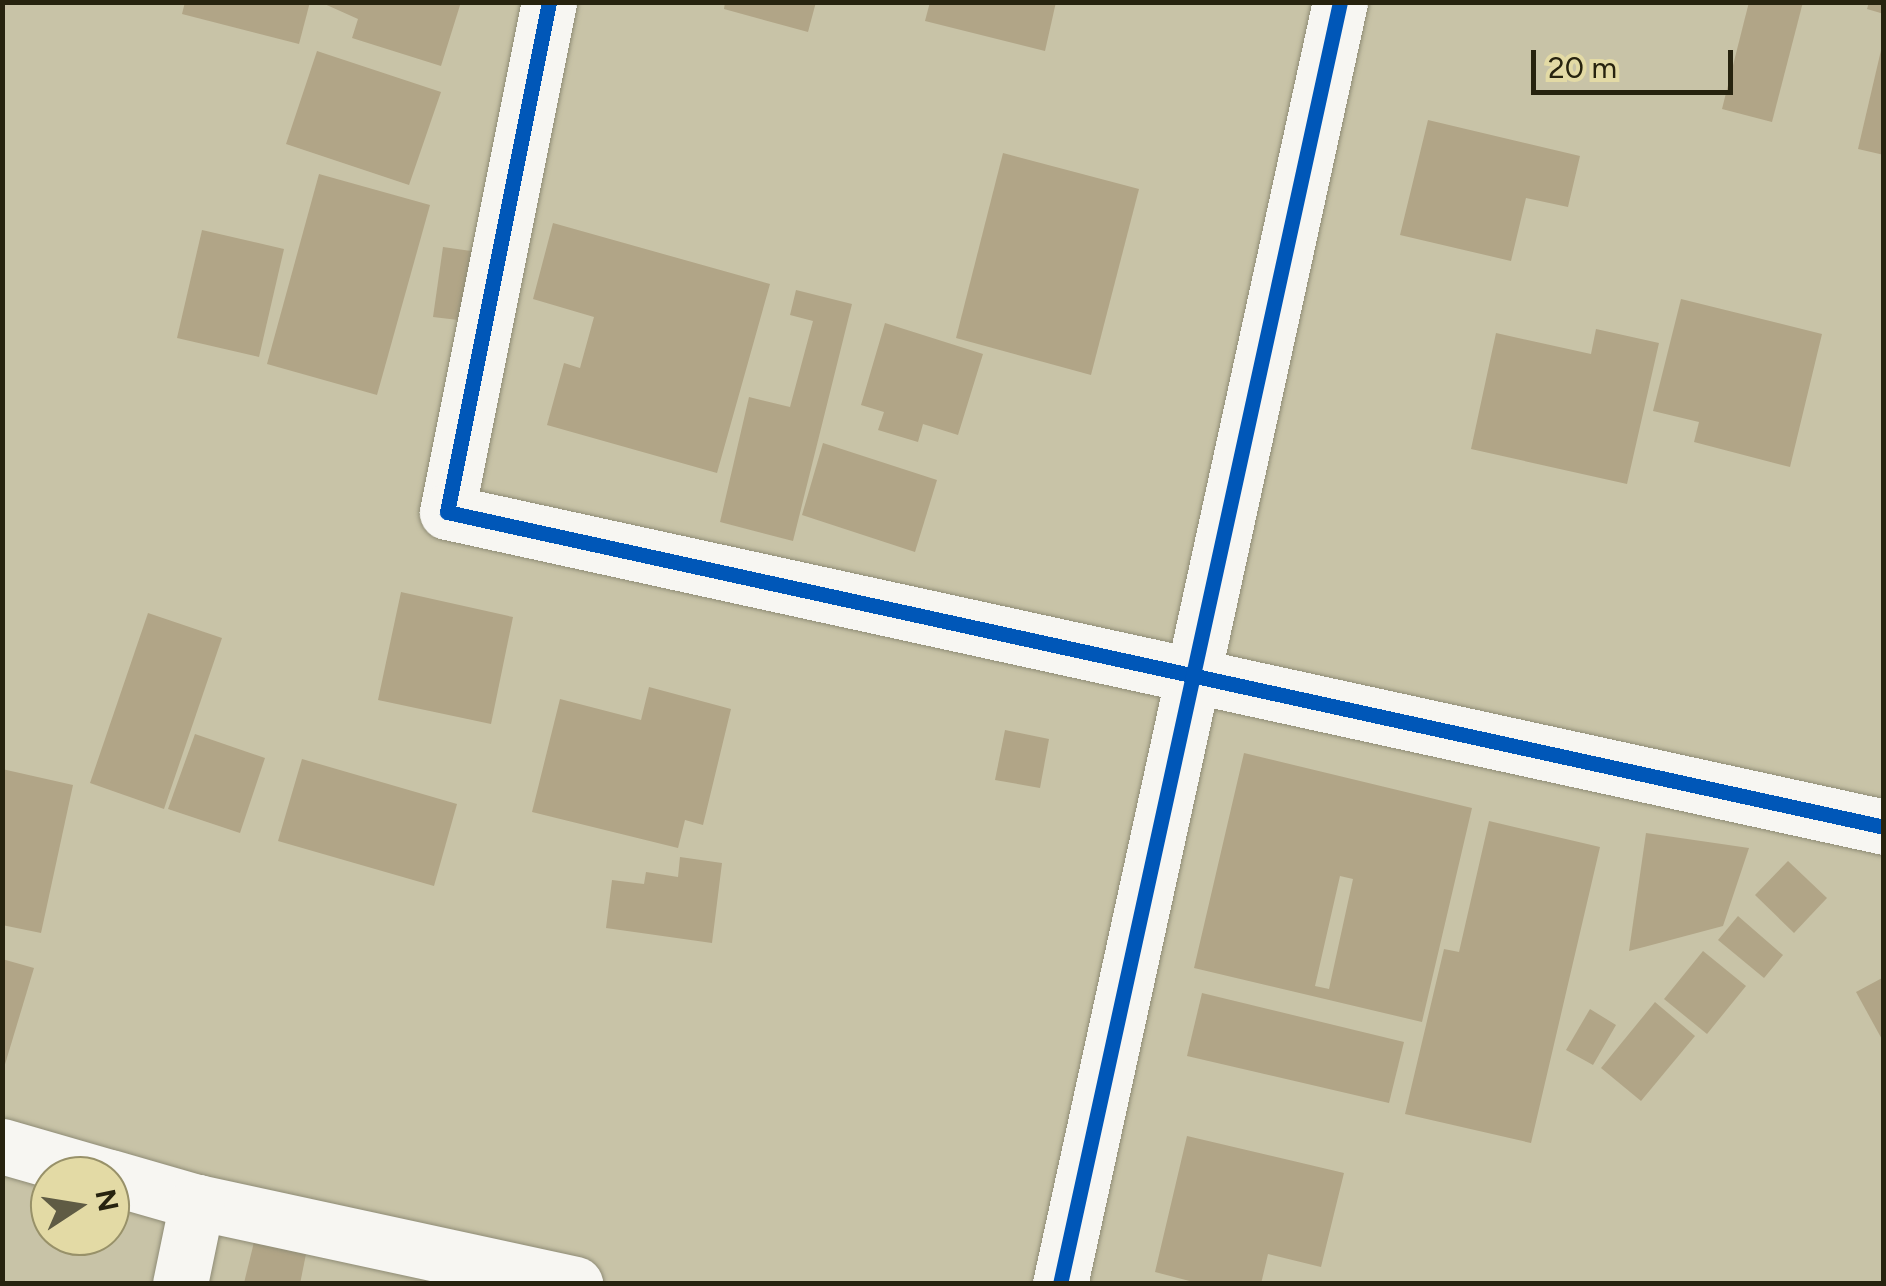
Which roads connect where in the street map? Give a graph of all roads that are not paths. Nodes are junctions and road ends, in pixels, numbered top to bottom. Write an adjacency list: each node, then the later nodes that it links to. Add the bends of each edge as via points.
1 (549, 2): 3 (street, via 447,512)
2 (1340, 2): 3 (street)
3 (1189, 676): 4 (street); 11 (street)
4 (1884, 827)
5 (2, 1146): 6 (street)
6 (37, 1156)
7 (130, 1182): 8 (street)
8 (197, 1202): 9 (street); 10 (street)
9 (180, 1284)
10 (576, 1284)
11 (1060, 1284)

